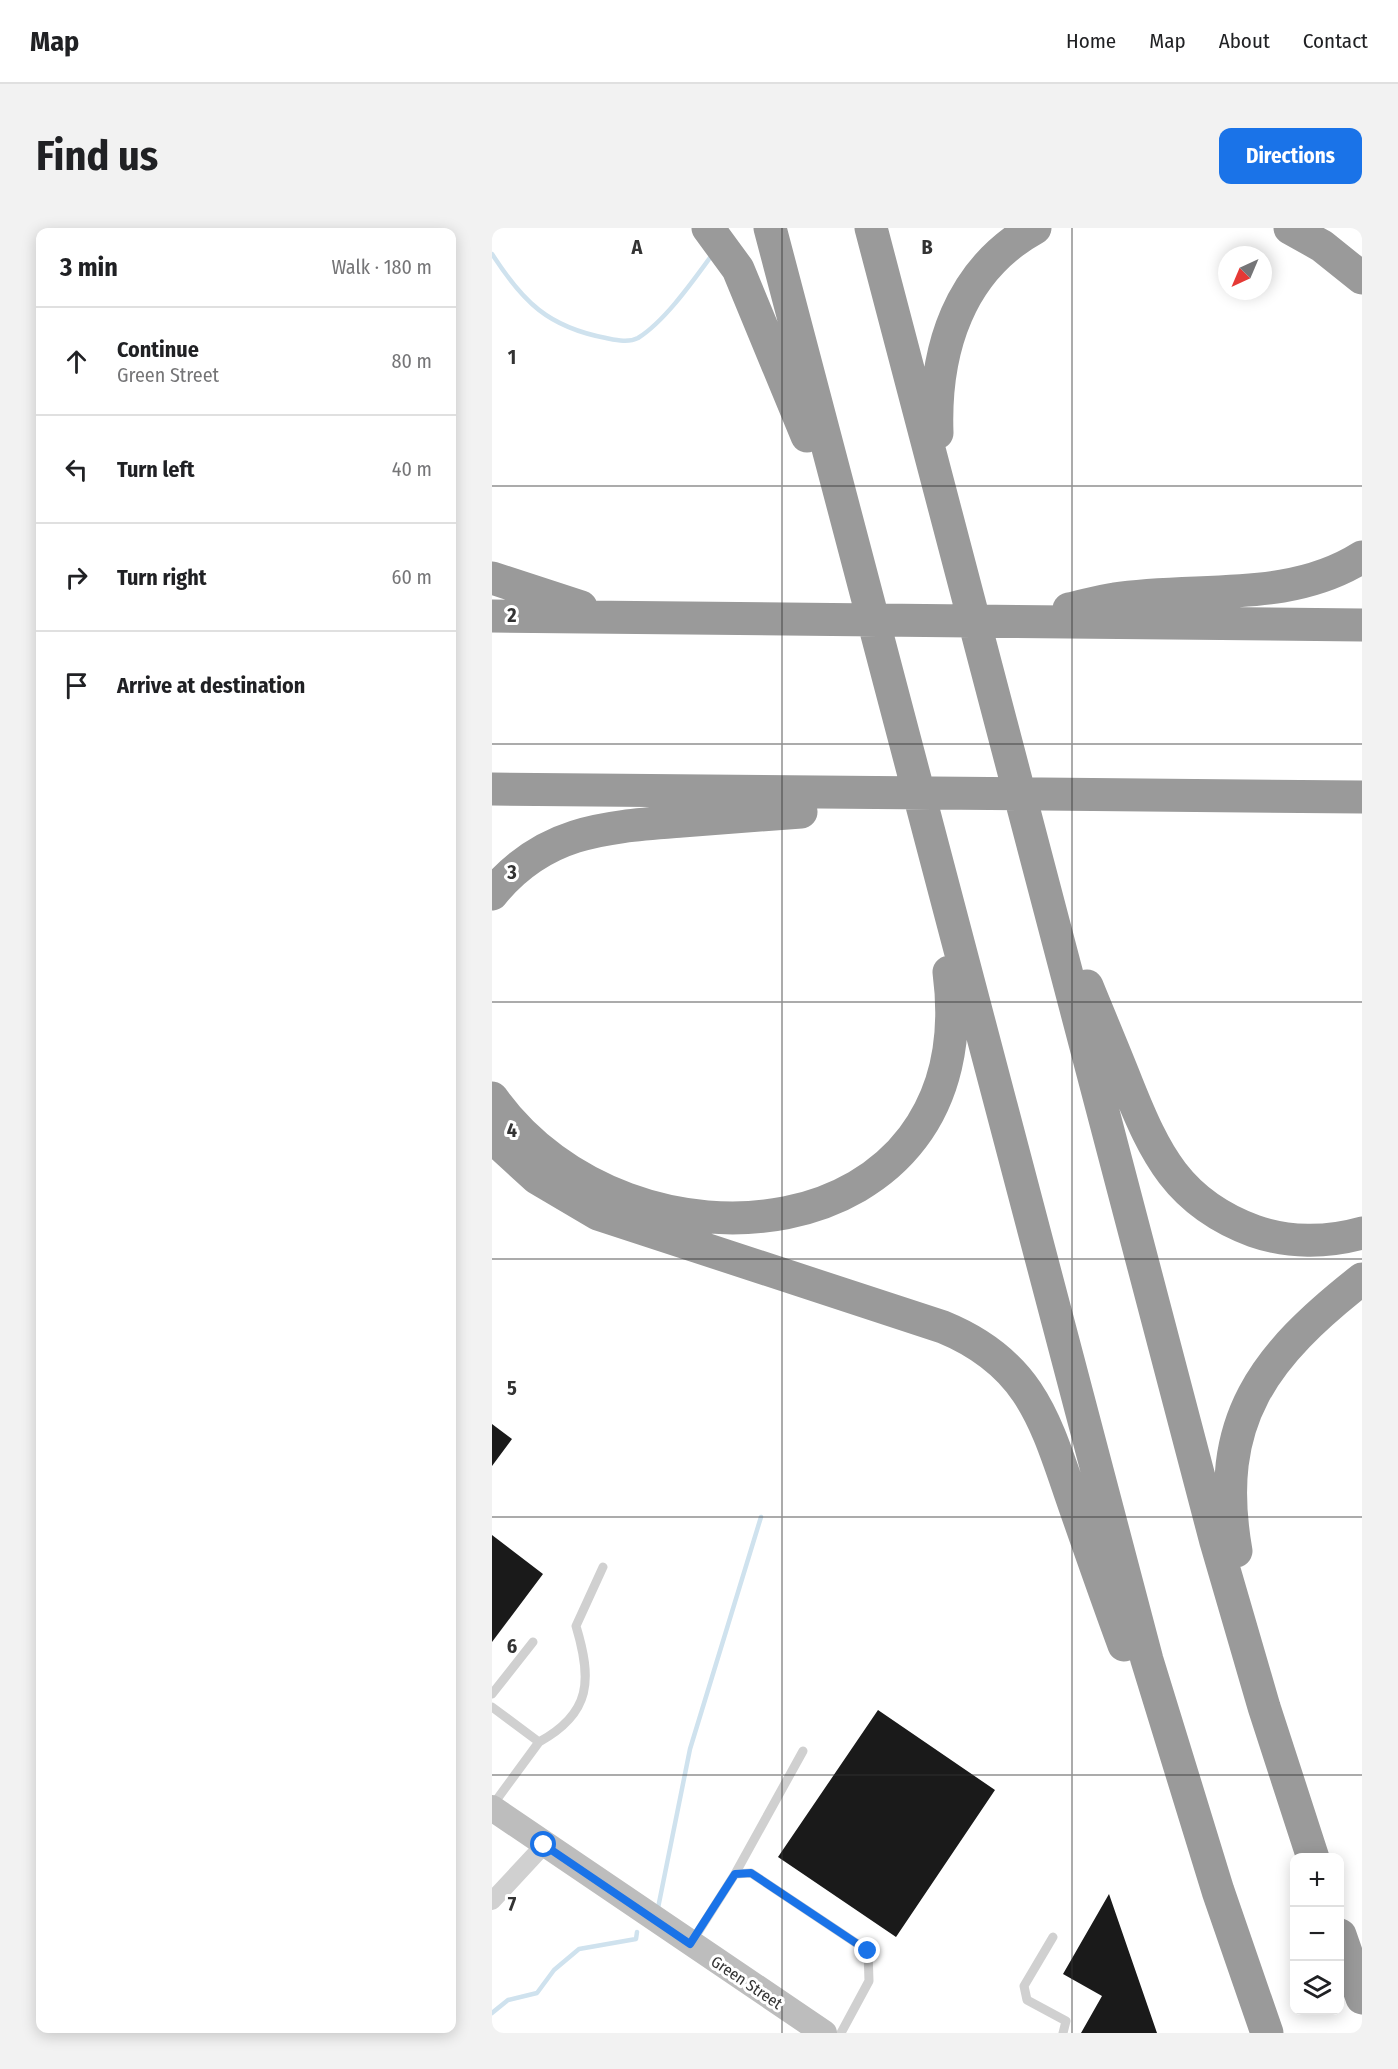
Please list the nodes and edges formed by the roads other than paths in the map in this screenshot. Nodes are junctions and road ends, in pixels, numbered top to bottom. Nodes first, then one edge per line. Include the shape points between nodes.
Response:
1 (708, 228) edge
2 (770, 228) edge
3 (871, 228) edge
4 (1035, 228) edge
5 (1290, 228) edge
6 (1334, 228) edge
7 (1362, 249) edge
8 (1362, 278) edge
9 (1362, 557) edge
10 (858, 561) junction
11 (959, 562) junction
12 (492, 578) edge
13 (492, 616) edge
14 (614, 617) junction
15 (1011, 622) junction
16 (1362, 625) edge
17 (492, 789) edge
18 (911, 793) junction
19 (1291, 797) junction
20 (1362, 797) edge
21 (1362, 818) edge
22 (934, 854) junction
23 (1035, 855) junction
24 (492, 894) edge
25 (492, 1098) edge
26 (492, 1137) edge
27 (1362, 1233) edge
28 (1362, 1279) edge
29 (603, 1567) dead end
30 (533, 1642) dead end
31 (492, 1694) edge
32 (492, 1707) edge
33 (540, 1742) junction
34 (803, 1751) dead end
35 (1281, 1761) junction
36 (492, 1807) edge
37 (544, 1845) junction
38 (1312, 1853) edge
39 (735, 1874) junction
40 (1218, 1891) junction
41 (492, 1900) edge
42 (1053, 1937) dead end
43 (690, 1944) junction
44 (1344, 1946) edge
45 (1362, 1998) edge
46 (824, 2033) edge
47 (841, 2033) edge
48 (1063, 2033) edge
49 (1267, 2033) edge

1 - 10 highway via 732,258 743,280
2 - 10 highway
3 - 11 highway
4 - 11 highway via 1003,249 976,278 956,313 941,358 937,402 939,453
5 - 8 highway via 1333,254
6 - 7 highway
9 - 15 highway via 1329,575 1286,586 1114,599
10 - 22 highway
11 - 23 highway
12 - 14 highway
13 - 14 highway
14 - 15 highway
15 - 16 highway
17 - 18 highway
18 - 19 highway
18 - 24 highway via 810,811 584,832 532,856
19 - 20 highway
19 - 21 highway
22 - 25 highway via 952,1001 950,1058 935,1102 917,1135 890,1164 861,1184 818,1203 763,1215 711,1218 662,1210 609,1193 561,1166 520,1132
22 - 40 highway via 1148,1660
23 - 27 highway via 1146,1132 1174,1177 1217,1214 1268,1235 1317,1240
23 - 35 highway via 1216,1542
26 - 40 highway via 537,1178 598,1214 943,1327 975,1342 1008,1368 1031,1396 1047,1428 1137,1682
28 - 35 highway via 1311,1320 1277,1356 1250,1402 1234,1455 1230,1496 1234,1536
29 - 33 lane via 576,1626 585,1654 587,1680 581,1702 560,1731
30 - 31 lane
32 - 33 lane
33 - 36 lane
34 - 39 lane
35 - 38 highway
36 - 37 main road, Green Street
37 - 41 street
37 - 43 main road, Green Street
39 - 43 lane
39 - 47 lane via 751,1873 868,1951 869,1981
40 - 49 highway
42 - 48 lane via 1024,1986 1027,2000 1066,2021
43 - 46 main road, Green Street
44 - 45 highway

